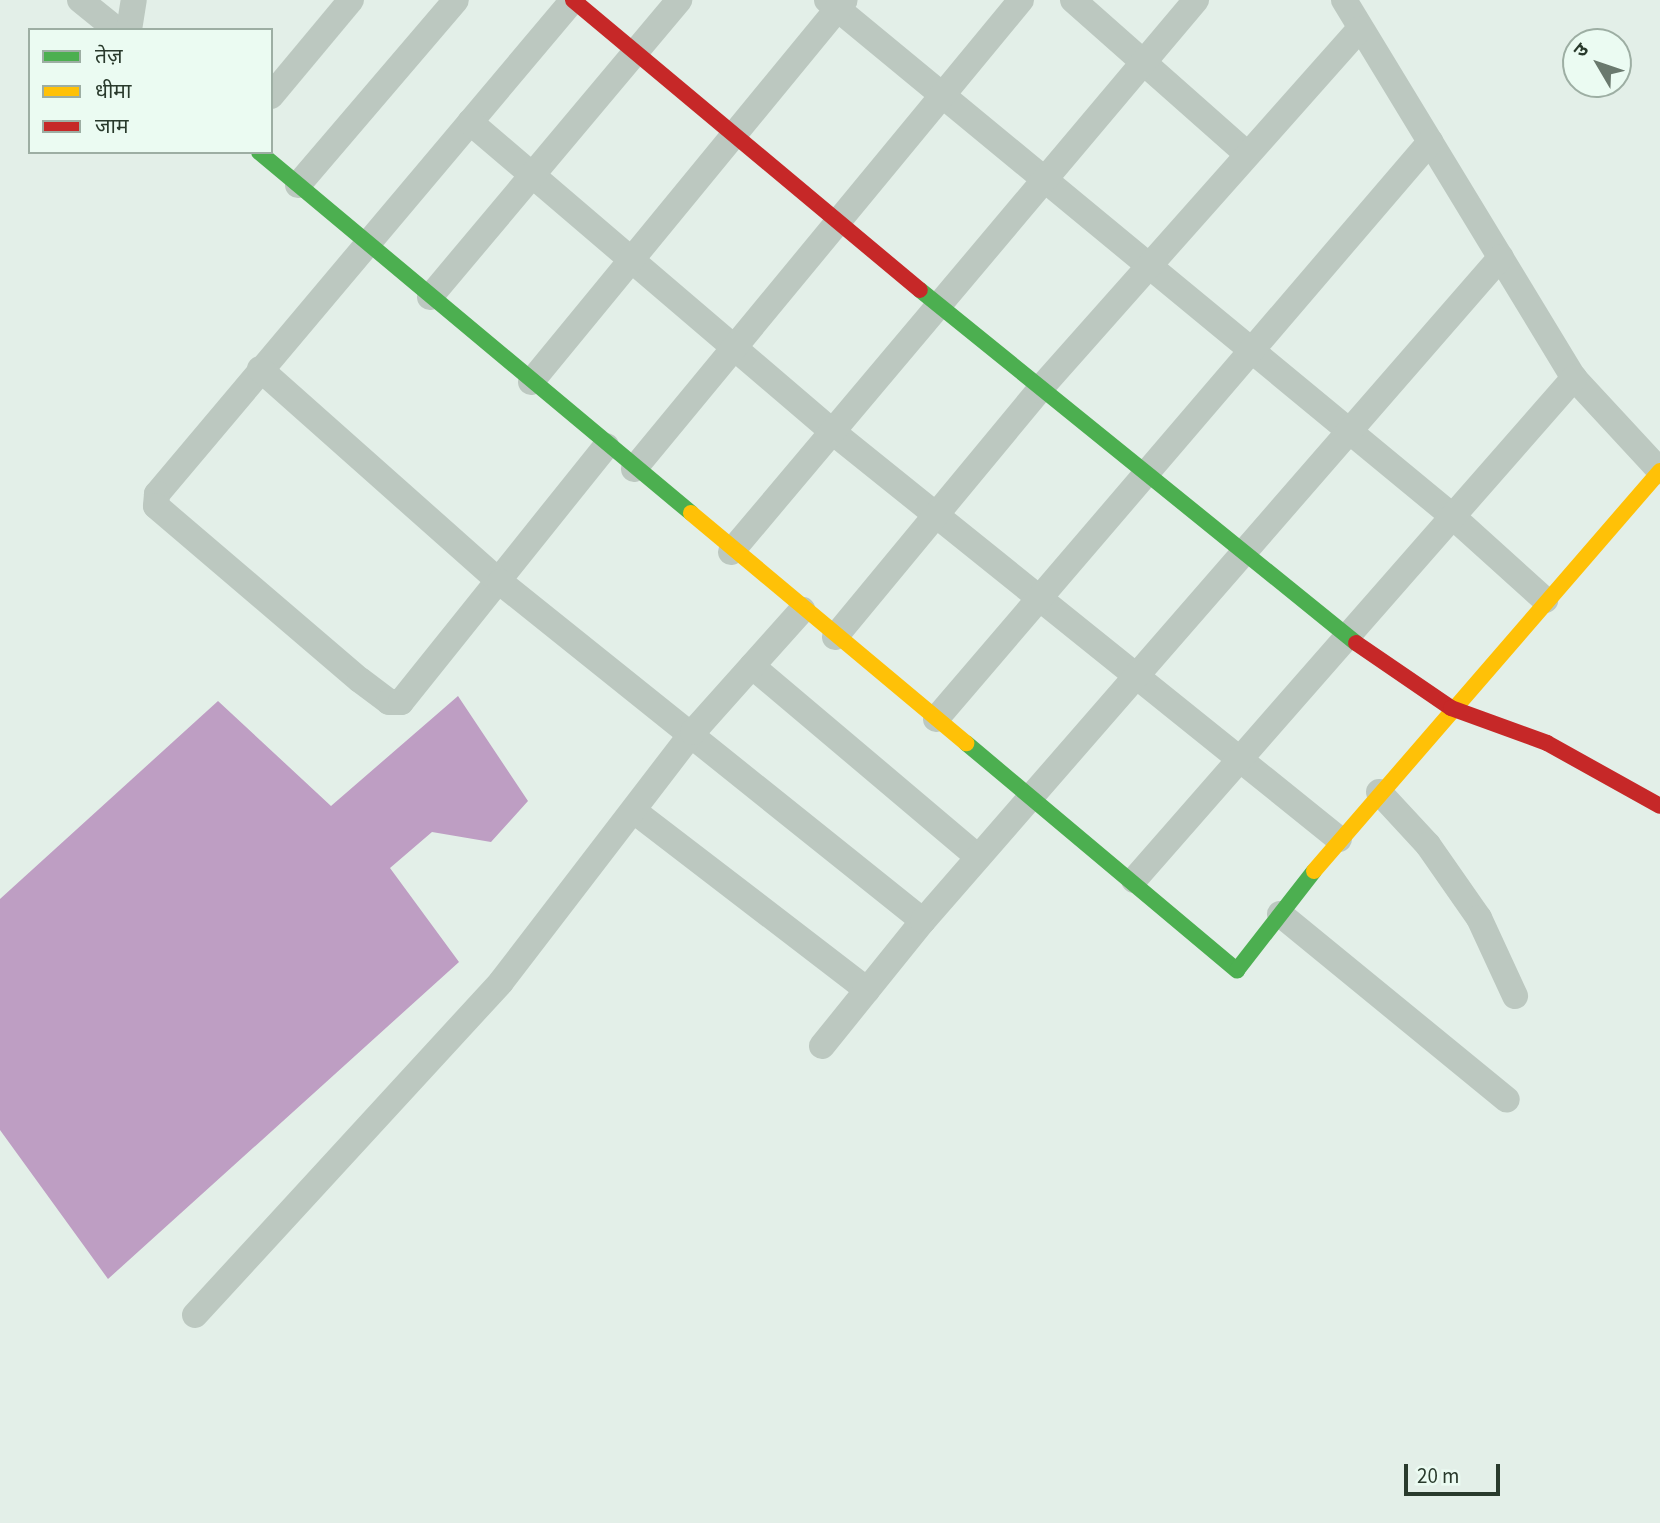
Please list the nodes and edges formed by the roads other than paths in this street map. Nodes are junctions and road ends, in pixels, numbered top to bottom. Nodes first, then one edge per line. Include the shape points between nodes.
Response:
1 (80, 0) edge
2 (134, 0) edge
3 (351, 0) edge
4 (456, 0) edge
5 (573, 0) edge
6 (679, 0) edge
7 (1021, 0) edge
8 (1073, 0) edge
9 (1196, 0) edge
10 (1344, 0) edge
11 (836, 3) edge
12 (115, 28) edge
13 (129, 28) edge
14 (1359, 29) junction
15 (635, 53) junction
16 (1143, 64) junction
17 (273, 94) edge
18 (941, 97) junction
19 (470, 122) junction
20 (736, 135) junction
21 (1430, 142) junction
22 (261, 154) edge
23 (1247, 154) junction
24 (533, 175) junction
25 (1041, 180) junction
26 (298, 185) junction
27 (840, 221) junction
28 (368, 244) junction
29 (1501, 257) junction
30 (632, 261) junction
31 (1149, 267) junction
32 (430, 297) junction
33 (942, 303) junction
34 (736, 347) junction
35 (1248, 347) junction
36 (260, 369) junction
37 (1574, 379) junction
38 (531, 382) junction
39 (1039, 390) junction
40 (1345, 430) junction
41 (834, 433) junction
42 (606, 446) junction
43 (634, 469) junction
44 (1660, 471) edge
45 (1143, 472) junction
46 (937, 512) junction
47 (1451, 515) junction
48 (732, 552) junction
49 (1242, 554) junction
50 (500, 582) junction
51 (1038, 594) junction
52 (1545, 600) junction
53 (802, 610) junction
54 (1347, 636) junction
55 (835, 637) junction
56 (752, 666) junction
57 (1138, 676) junction
58 (1451, 708) junction
59 (936, 719) junction
60 (693, 732) junction
61 (1240, 758) junction
62 (1379, 792) junction
63 (1033, 797) junction
64 (1660, 806) edge
65 (634, 811) junction
66 (1339, 839) junction
67 (978, 857) junction
68 (1134, 880) junction
69 (1280, 914) junction
70 (923, 921) junction
71 (867, 990) junction
72 (1515, 996) dead end
73 (822, 1046) dead end
74 (1507, 1100) dead end
75 (195, 1315) dead end

1 - 12 street
2 - 13 street
3 - 17 street
4 - 26 street
5 - 15 street
5 - 19 street
6 - 15 street
7 - 18 street
8 - 16 street
9 - 16 street
10 - 14 street
11 - 18 street
11 - 20 street
14 - 21 street
14 - 23 street
15 - 20 street
15 - 24 street
16 - 23 street
16 - 25 street
18 - 25 street
18 - 27 street
19 - 24 street
19 - 28 street
20 - 27 street
20 - 30 street
21 - 29 street
21 - 35 street
22 - 26 street
23 - 31 street
24 - 30 street
24 - 32 street
25 - 31 street
25 - 33 street
26 - 28 street
27 - 33 street
27 - 34 street
28 - 32 street
28 - 36 street
29 - 37 street
29 - 40 street
30 - 34 street
30 - 38 street
31 - 35 street
31 - 39 street
32 - 38 street
33 - 39 street
33 - 41 street
34 - 41 street
34 - 43 street
35 - 40 street
35 - 45 street
36 - 50 street
36 - 50 street via 157,494 162,513 389,702 409,696
37 - 44 street
37 - 47 street
38 - 42 street
39 - 45 street
39 - 46 street
40 - 47 street
40 - 49 street
41 - 46 street
41 - 48 street
42 - 43 street
42 - 50 street
43 - 48 street
44 - 52 street
45 - 49 street
45 - 51 street
46 - 51 street
46 - 55 street
47 - 52 street
47 - 54 street
48 - 53 street
49 - 54 street
49 - 57 street
50 - 60 street
51 - 57 street
51 - 59 street
52 - 58 street
53 - 55 street
53 - 56 street
54 - 58 street
54 - 61 street
55 - 59 street
56 - 60 street
56 - 67 street
57 - 61 street
57 - 63 street
58 - 62 street
58 - 64 street via 1547,743
59 - 63 street
60 - 65 street
60 - 70 street
61 - 66 street
61 - 68 street
62 - 66 street
62 - 72 street via 1428,845 1479,918
63 - 67 street
63 - 68 street
65 - 71 street
65 - 75 street via 501,982
66 - 69 street
67 - 70 street
68 - 69 street via 1237,970
69 - 74 street
70 - 71 street
71 - 73 street

